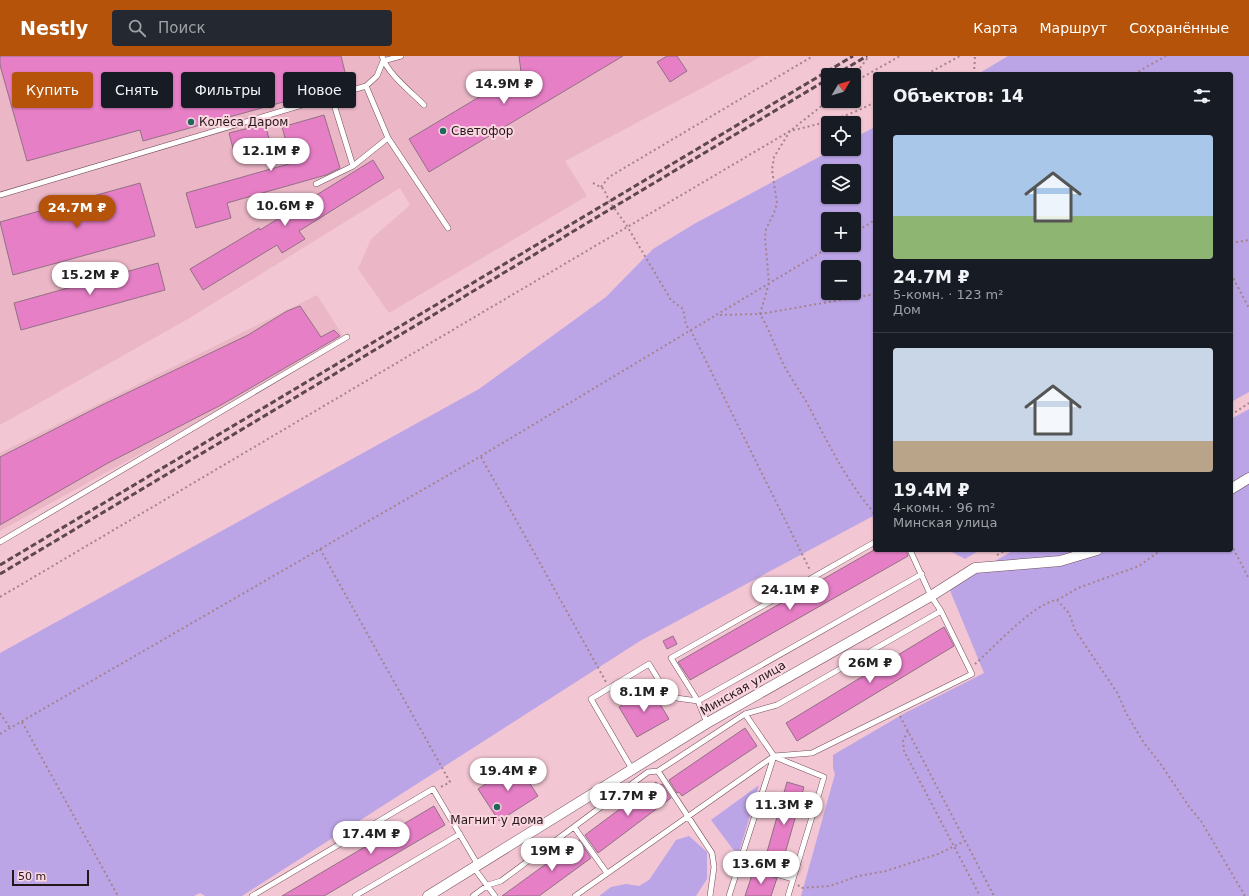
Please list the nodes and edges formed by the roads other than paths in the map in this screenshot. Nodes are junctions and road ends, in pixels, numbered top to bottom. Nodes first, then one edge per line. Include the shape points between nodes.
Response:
1 (402, 56) edge
2 (382, 59) edge
3 (366, 86) junction
4 (356, 90) edge
5 (424, 104) dead end
6 (298, 108) edge
7 (335, 108) edge
8 (388, 138) junction
9 (353, 166) junction
10 (316, 184) dead end
11 (0, 195) edge
12 (448, 228) dead end
13 (347, 337) dead end
14 (1249, 478) edge
15 (1233, 488) edge
16 (0, 542) edge
17 (873, 543) edge
18 (911, 552) edge
19 (1090, 552) edge
20 (922, 574) junction
21 (931, 596) junction
22 (941, 611) junction
23 (698, 701) junction
24 (745, 714) junction
25 (707, 723) junction
26 (774, 756) junction
27 (632, 769) junction
28 (658, 771) junction
29 (688, 817) junction
30 (574, 827) junction
31 (460, 834) junction
32 (739, 862) junction
33 (476, 866) junction
34 (607, 873) junction
35 (793, 880) junction
36 (488, 885) junction
37 (252, 896) edge
38 (355, 896) edge
39 (428, 896) edge
40 (473, 896) edge
41 (496, 896) edge
42 (575, 896) edge
43 (710, 896) edge
44 (729, 896) edge
45 (788, 896) edge

1 - 2 lane
2 - 3 lane via 377,76
2 - 5 lane
3 - 4 lane
3 - 8 lane
6 - 11 lane
7 - 9 lane
8 - 9 lane
8 - 12 lane
9 - 10 lane
13 - 16 lane
14 - 15 street
17 - 23 lane via 671,658
18 - 20 lane
19 - 21 street, Минская улица via 1060,561 975,568
20 - 21 lane
20 - 23 lane
21 - 22 lane
21 - 25 street, Минская улица
22 - 24 lane via 777,705
22 - 26 lane via 972,674 812,753
23 - 25 lane
23 - 27 lane via 669,697 649,664 591,698
24 - 26 lane
24 - 28 lane
25 - 27 street, Минская улица
26 - 29 lane
26 - 32 lane
26 - 35 lane via 824,776
27 - 33 street, Минская улица
28 - 29 lane
28 - 30 lane via 648,772
29 - 34 lane
29 - 43 lane via 712,853 714,867
30 - 34 lane
30 - 36 lane via 501,881
31 - 33 lane
31 - 37 lane via 433,789
31 - 38 lane
32 - 35 lane
32 - 44 lane
33 - 36 lane
33 - 39 street, Минская улица
34 - 42 lane
35 - 45 lane
36 - 40 lane
36 - 41 lane

